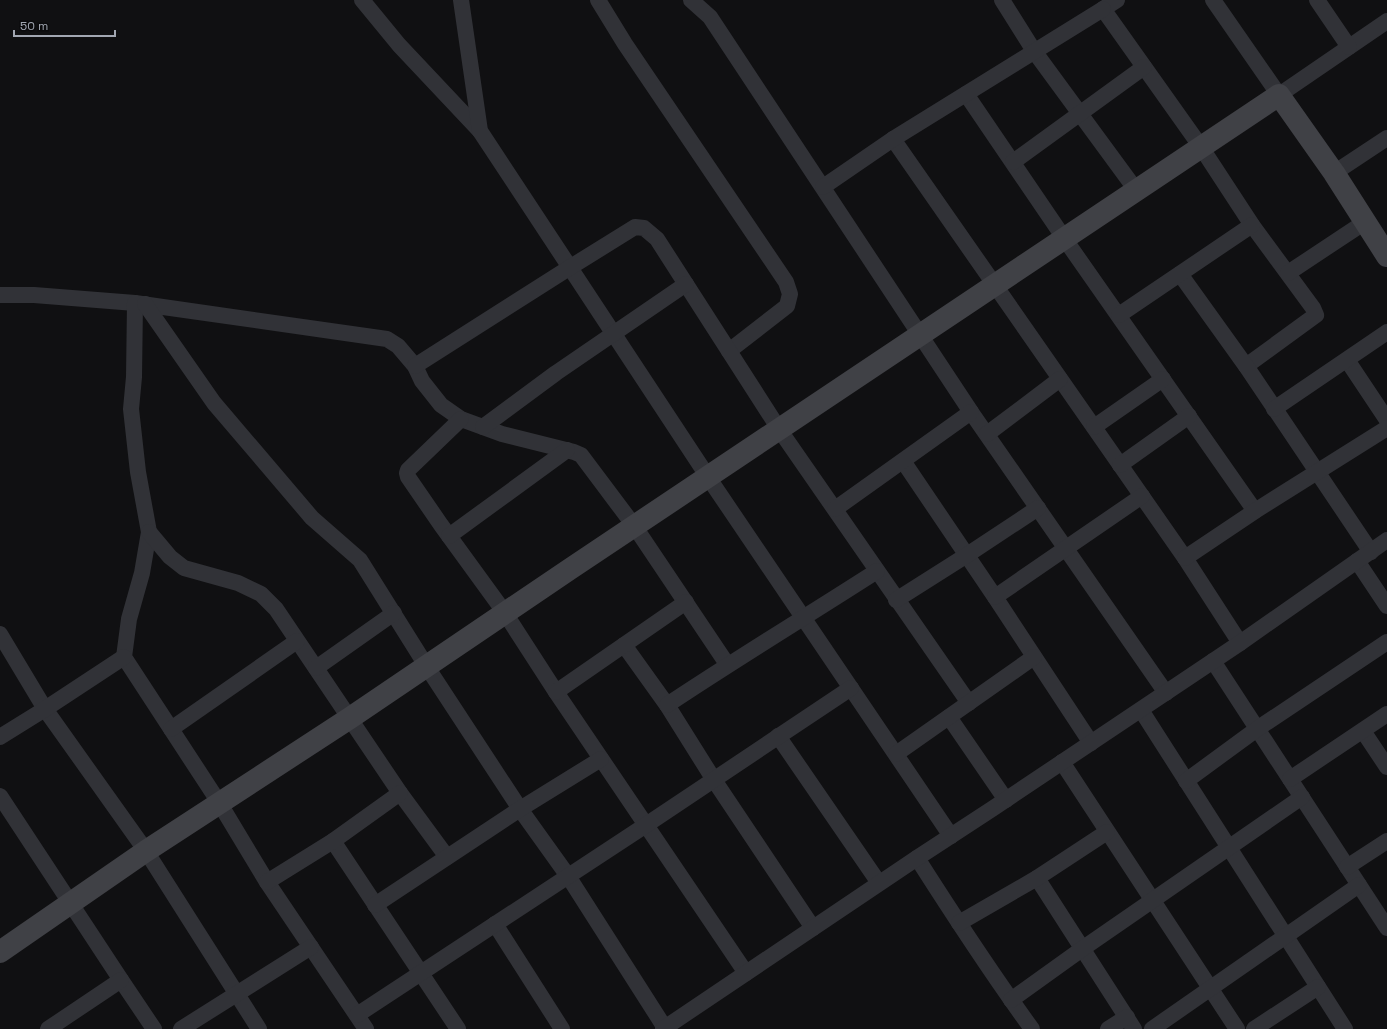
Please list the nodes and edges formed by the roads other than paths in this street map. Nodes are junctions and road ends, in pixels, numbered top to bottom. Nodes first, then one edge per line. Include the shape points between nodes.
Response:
1 (362, 0) edge
2 (461, 0) edge
3 (598, 0) edge
4 (691, 0) edge
5 (1002, 0) edge
6 (1117, 0) edge
7 (1213, 0) edge
8 (1317, 0) edge
9 (1103, 9) junction
10 (1387, 21) edge
11 (1349, 47) junction
12 (1034, 50) junction
13 (1144, 68) junction
14 (966, 94) junction
15 (1279, 95) junction
16 (1080, 114) junction
17 (480, 131) junction
18 (1387, 138) edge
19 (893, 139) junction
20 (1201, 147) junction
21 (1013, 162) junction
22 (1334, 173) junction
23 (823, 187) junction
24 (1136, 190) junction
25 (1365, 222) junction
26 (1252, 225) junction
27 (1064, 238) junction
28 (1387, 256) edge
29 (569, 268) junction
30 (1180, 274) junction
31 (1288, 274) junction
32 (686, 284) junction
33 (994, 285) junction
34 (0, 295) edge
35 (140, 303) junction
36 (1119, 315) junction
37 (1387, 332) edge
38 (613, 334) junction
39 (920, 336) junction
40 (729, 351) junction
41 (1347, 360) junction
42 (415, 366) junction
43 (1246, 366) junction
44 (1060, 379) junction
45 (1163, 380) junction
46 (1274, 409) junction
47 (971, 412) junction
48 (1189, 416) junction
49 (461, 419) junction
50 (1387, 420) edge
51 (483, 427) junction
52 (1094, 427) junction
53 (1387, 428) edge
54 (779, 429) junction
55 (987, 434) junction
56 (567, 450) junction
57 (903, 461) junction
58 (1120, 465) junction
59 (1316, 472) junction
60 (708, 477) junction
61 (1142, 496) junction
62 (1038, 508) junction
63 (834, 509) junction
64 (1255, 510) junction
65 (635, 526) junction
66 (149, 532) junction
67 (449, 536) junction
68 (1387, 540) edge
69 (1066, 548) junction
70 (1371, 552) junction
71 (966, 555) junction
72 (1185, 558) junction
73 (1357, 561) junction
74 (877, 571) junction
75 (995, 597) junction
76 (896, 600) junction
77 (686, 602) junction
78 (1387, 606) edge
79 (394, 613) junction
80 (505, 613) junction
81 (804, 618) junction
82 (0, 634) edge
83 (297, 641) junction
84 (1387, 642) edge
85 (1240, 643) junction
86 (624, 645) junction
87 (124, 657) junction
88 (1034, 657) junction
89 (1213, 661) junction
90 (728, 664) junction
91 (427, 667) junction
92 (316, 668) junction
93 (851, 688) junction
94 (556, 692) junction
95 (1166, 693) junction
96 (969, 703) junction
97 (667, 705) junction
98 (45, 709) junction
99 (1140, 710) junction
100 (1387, 714) edge
101 (949, 717) junction
102 (350, 718) junction
103 (171, 729) junction
104 (1257, 729) junction
105 (1363, 730) junction
106 (778, 736) junction
107 (0, 737) edge
108 (1091, 743) junction
109 (896, 754) junction
110 (601, 759) junction
111 (1062, 762) junction
112 (1387, 767) edge
113 (1290, 779) junction
114 (714, 780) junction
115 (1186, 781) junction
116 (400, 793) junction
117 (0, 796) edge
118 (1302, 797) junction
119 (1006, 800) junction
120 (220, 804) junction
121 (520, 810) junction
122 (646, 825) junction
123 (1107, 832) junction
124 (951, 836) junction
125 (334, 841) junction
126 (1387, 841) edge
127 (1229, 848) junction
128 (146, 851) junction
129 (447, 857) junction
130 (917, 858) junction
131 (1347, 867) junction
132 (568, 876) junction
133 (1037, 878) junction
134 (267, 882) junction
135 (879, 883) junction
136 (1359, 885) junction
137 (1152, 901) junction
138 (71, 903) junction
139 (375, 905) junction
140 (495, 924) junction
141 (959, 924) junction
142 (813, 928) junction
143 (1387, 928) edge
144 (1286, 937) junction
145 (2, 947) edge
146 (311, 947) junction
147 (1082, 949) junction
148 (746, 972) junction
149 (420, 973) junction
150 (121, 980) junction
151 (1318, 987) junction
152 (1210, 989) junction
153 (236, 993) junction
154 (1011, 1000) junction
155 (358, 1015) junction
156 (1130, 1023) edge
157 (52, 1028) edge
158 (664, 1028) edge
159 (154, 1029) edge
160 (181, 1029) edge
161 (259, 1029) edge
162 (366, 1029) edge
163 (458, 1029) edge
164 (562, 1029) edge
165 (1032, 1029) edge
166 (1108, 1029) edge
167 (1152, 1029) edge
168 (1237, 1029) edge
169 (1254, 1029) edge
170 (1345, 1029) edge

1 - 17 street
2 - 17 street
3 - 40 street via 786,282 790,294 787,306
4 - 23 street via 710,17
5 - 12 street
6 - 9 street
7 - 15 street
8 - 11 street
9 - 12 street
9 - 13 street
10 - 11 street
11 - 15 street
12 - 14 street
12 - 16 street
13 - 16 street
13 - 20 street
14 - 19 street
14 - 21 street
15 - 20 street
15 - 22 street
16 - 21 street
16 - 24 street
17 - 29 street
18 - 22 street
19 - 23 street
19 - 33 street
20 - 24 street
20 - 26 street
21 - 27 street
22 - 25 street
23 - 39 street
24 - 27 street
25 - 28 street
25 - 31 street
26 - 30 street
26 - 31 street
27 - 33 street
27 - 36 street
29 - 32 street via 635,227 644,228 657,240
29 - 38 street
29 - 42 street
30 - 36 street
30 - 43 street
31 - 43 street via 1316,315
32 - 38 street
32 - 40 street
33 - 39 street
33 - 44 street
34 - 35 street
35 - 42 street via 387,338 398,346
35 - 66 street via 131,409 138,472
35 - 79 street via 214,403 312,518 360,560
36 - 45 street
37 - 41 street
38 - 51 street
38 - 60 street
39 - 47 street
39 - 54 street
40 - 54 street
41 - 46 street
41 - 50 street
42 - 49 street via 422,381 441,405
43 - 46 street
44 - 52 street
44 - 55 street
45 - 48 street
45 - 52 street
46 - 59 street
47 - 55 street
47 - 57 street
48 - 58 street
48 - 64 street
49 - 51 street
49 - 67 street via 407,473
51 - 56 street
52 - 58 street
53 - 59 street
54 - 60 street
54 - 63 street
55 - 62 street
56 - 65 street via 581,455
56 - 67 street
57 - 63 street
57 - 71 street
58 - 61 street
59 - 64 street
59 - 70 street
60 - 65 street
60 - 81 street
61 - 69 street
61 - 72 street
62 - 69 street
62 - 71 street
63 - 74 street
64 - 72 street
65 - 77 street
65 - 80 street
66 - 83 street via 170,557 184,568 238,583 260,594 276,609
66 - 87 street via 142,573 129,619
67 - 80 street
68 - 70 street
69 - 75 street
69 - 95 street
70 - 73 street
71 - 75 street
71 - 76 street
72 - 85 street
73 - 78 street
73 - 85 street
74 - 76 street
74 - 81 street
75 - 88 street
76 - 96 street
77 - 86 street
77 - 90 street
79 - 91 street
79 - 92 street
80 - 91 street
80 - 94 street
81 - 90 street
81 - 93 street
82 - 98 street
83 - 92 street
83 - 103 street
84 - 104 street
85 - 89 street
86 - 94 street
86 - 97 street
87 - 98 street
87 - 103 street
88 - 96 street
88 - 108 street
89 - 95 street
89 - 104 street
90 - 97 street
91 - 102 street
91 - 121 street
92 - 102 street
93 - 106 street
93 - 109 street
94 - 110 street
95 - 99 street
96 - 101 street
97 - 114 street
98 - 107 street
98 - 128 street
99 - 108 street
99 - 115 street
100 - 105 street
101 - 109 street
101 - 119 street
102 - 116 street
102 - 120 street
103 - 120 street
104 - 113 street
104 - 115 street
105 - 112 street
105 - 113 street
106 - 114 street
106 - 135 street
108 - 111 street
109 - 124 street
110 - 121 street
110 - 122 street
111 - 119 street
111 - 123 street
113 - 118 street
114 - 122 street
114 - 142 street
115 - 127 street
116 - 125 street
116 - 129 street
117 - 138 street
118 - 127 street
118 - 131 street
119 - 124 street
120 - 128 street
120 - 134 street
121 - 129 street
121 - 132 street
122 - 132 street
122 - 148 street
123 - 133 street
123 - 137 street
124 - 130 street
125 - 134 street
125 - 139 street
126 - 131 street
127 - 137 street
127 - 144 street
128 - 138 street
128 - 153 street
129 - 139 street
130 - 135 street
130 - 141 street
131 - 136 street
132 - 140 street
132 - 158 street
133 - 141 street
133 - 147 street
134 - 146 street
135 - 142 street
136 - 143 street
136 - 144 street
137 - 147 street
137 - 152 street
138 - 145 street
138 - 150 street
139 - 149 street
140 - 149 street
140 - 164 street
141 - 154 street
142 - 148 street
144 - 151 street
144 - 152 street
146 - 153 street
146 - 155 street
147 - 154 street
147 - 156 street
148 - 158 street
149 - 155 street
149 - 163 street
150 - 157 street
150 - 159 street
151 - 169 street
151 - 170 street
152 - 167 street
152 - 168 street
153 - 160 street
153 - 161 street
154 - 165 street
155 - 162 street
156 - 166 street

